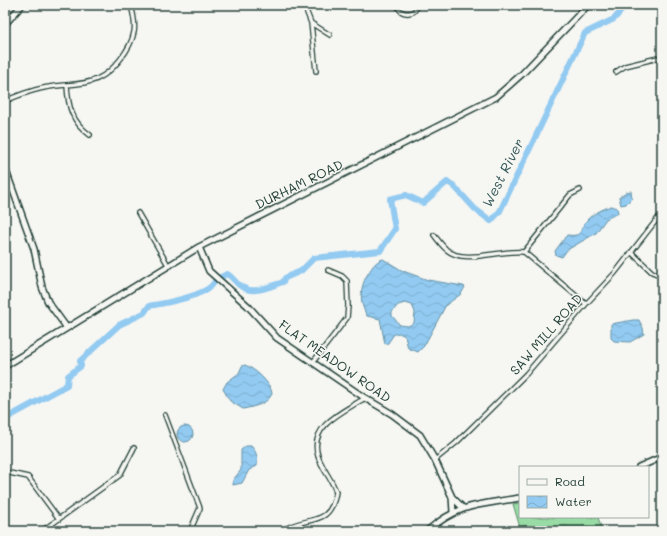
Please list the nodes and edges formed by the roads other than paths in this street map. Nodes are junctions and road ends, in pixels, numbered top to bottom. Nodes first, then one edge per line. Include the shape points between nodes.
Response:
1 (22, 5) edge
2 (131, 5) edge
3 (304, 5) edge
4 (397, 5) edge
5 (418, 5) edge
6 (588, 5) edge
7 (311, 23) junction
8 (5, 24) edge
9 (330, 35) dead end
10 (662, 57) edge
11 (316, 71) dead end
12 (616, 72) dead end
13 (67, 85) junction
14 (5, 101) edge
15 (90, 135) dead end
16 (5, 168) edge
17 (580, 190) dead end
18 (138, 213) dead end
19 (662, 213) edge
20 (434, 235) dead end
21 (199, 247) junction
22 (524, 252) junction
23 (632, 252) junction
24 (168, 265) junction
25 (328, 270) dead end
26 (662, 276) edge
27 (586, 304) junction
28 (67, 328) junction
29 (313, 362) junction
30 (5, 366) edge
31 (365, 398) junction
32 (165, 415) dead end
33 (134, 448) dead end
34 (662, 457) edge
35 (436, 460) junction
36 (642, 466) edge
37 (5, 472) edge
38 (452, 497) junction
39 (519, 498) edge
40 (463, 508) junction
41 (453, 512) junction
42 (58, 519) junction
43 (42, 531) edge
44 (190, 531) edge
45 (282, 531) edge
46 (427, 531) edge

1 - 8 street
2 - 13 street via 135,31 121,57 108,72 97,79
3 - 7 street
4 - 5 street via 401,12 408,14 414,12
6 - 21 street, DURHAM ROAD via 522,74 496,97
7 - 9 street
7 - 11 street
10 - 12 street via 626,66
13 - 14 street via 48,87
13 - 15 street via 70,110 78,126
16 - 28 street via 29,232 42,287 48,302
17 - 22 street via 570,195
18 - 24 street
19 - 23 street, SAW MILL ROAD
20 - 22 street via 448,251 462,257
21 - 24 street, DURHAM ROAD
21 - 29 street, FLAT MEADOW ROAD via 209,271 248,306 277,338
22 - 27 street
23 - 26 street via 652,272
23 - 27 street, SAW MILL ROAD
24 - 28 street, DURHAM ROAD
25 - 29 street via 347,281 348,313
27 - 35 street, SAW MILL ROAD via 526,374
28 - 30 street, DURHAM ROAD
29 - 31 street, FLAT MEADOW ROAD
31 - 35 street, FLAT MEADOW ROAD via 420,435
31 - 45 street via 328,421 320,430 318,455 336,492 332,508 323,517 288,526
32 - 44 street via 200,508
33 - 42 street via 120,475
34 - 36 street
35 - 38 street, FLAT MEADOW ROAD
37 - 42 street via 28,477
38 - 40 street, FLAT MEADOW ROAD
38 - 41 street, FLAT MEADOW ROAD
39 - 40 street
40 - 41 street
41 - 46 street
42 - 43 street

